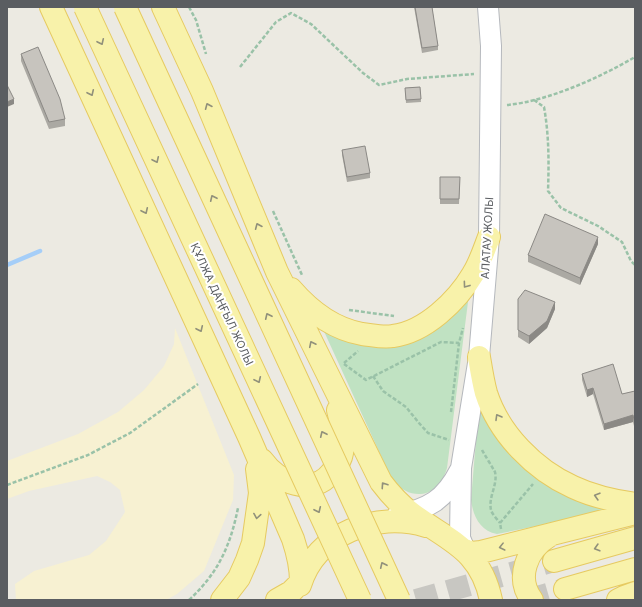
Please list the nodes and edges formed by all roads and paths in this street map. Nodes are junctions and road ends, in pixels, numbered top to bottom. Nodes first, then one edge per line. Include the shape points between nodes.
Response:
1 (51, 7) edge
2 (85, 7) edge
3 (125, 7) edge
4 (163, 7) edge
5 (488, 7) edge
6 (635, 57) edge
7 (240, 67) dead end
8 (491, 73) junction
9 (534, 100) junction
10 (490, 107) junction
11 (489, 237) junction
12 (635, 265) edge
13 (276, 272) junction
14 (479, 357) junction
15 (334, 364) junction
16 (373, 376) junction
17 (198, 384) dead end
18 (450, 418) dead end
19 (449, 433) dead end
20 (252, 444) junction
21 (479, 448) dead end
22 (461, 468) junction
23 (544, 470) junction
24 (7, 485) edge
25 (239, 503) dead end
26 (635, 504) edge
27 (410, 513) junction
28 (635, 513) edge
29 (379, 521) junction
30 (500, 523) junction
31 (440, 532) junction
32 (503, 535) dead end
33 (550, 535) junction
34 (635, 538) edge
35 (465, 550) junction
36 (554, 561) tunnel mouth
37 (635, 569) edge
38 (565, 589) tunnel mouth
39 (298, 591) edge
40 (189, 600) edge
41 (222, 600) edge
42 (277, 600) edge
43 (360, 600) edge
44 (399, 600) edge
45 (491, 600) edge
46 (532, 600) edge

1 -> 20 main road
2 -> 43 main road, ҚҰЛЖА ДАҢҒЫЛ ЖОЛЫ, bridge
44 -> 3 main road, bridge
13 -> 4 main road via 202,91
5 - 8 main road, АЛАТАУ ЖОЛЫ
6 - 9 path via 582,84
7 - 8 path via 276,22 291,13 311,24 363,73 379,84 407,79
8 - 10 main road, АЛАТАУ ЖОЛЫ
9 - 10 path
9 - 12 path via 544,107 547,124 548,191 561,208 598,226 622,242
10 - 11 main road, АЛАТАУ ЖОЛЫ
11 -> 13 main road via 473,274 439,314 423,326 393,336 358,333 330,323 296,294
11 - 14 main road, АЛАТАУ ЖОЛЫ
15 -> 13 main road
14 - 22 main road, АЛАТАУ ЖОЛЫ
23 -> 14 main road via 513,441 495,413 486,393
15 - 16 path via 344,363 366,380
15 - 20 main road via 335,396 343,444 338,465 323,482 305,486 277,475 265,464
27 -> 15 main road via 381,482
16 - 18 path via 441,342 459,343
16 - 19 path via 383,391 406,407 428,433 449,440
17 - 24 path via 123,436 88,455
20 - 39 main road via 298,553 301,570
20 -> 41 main road via 260,493 258,518 248,560
21 - 30 path via 495,471 491,511
22 - 27 main road via 445,494
22 - 35 main road via 460,538
26 -> 23 main road via 573,488
23 - 30 path
25 - 40 path via 224,555 215,571
27 - 29 main road
27 - 31 main road
28 - 33 main road
29 - 31 main road via 400,520 428,526
29 - 39 main road via 350,530 325,547 315,558
30 - 32 path
31 - 35 main road
33 -> 35 main road via 473,553
33 - 46 main road via 531,551 525,566 525,582
34 -> 36 main road
35 - 45 main road via 478,567 490,591
37 - 38 main road
39 - 42 main road

